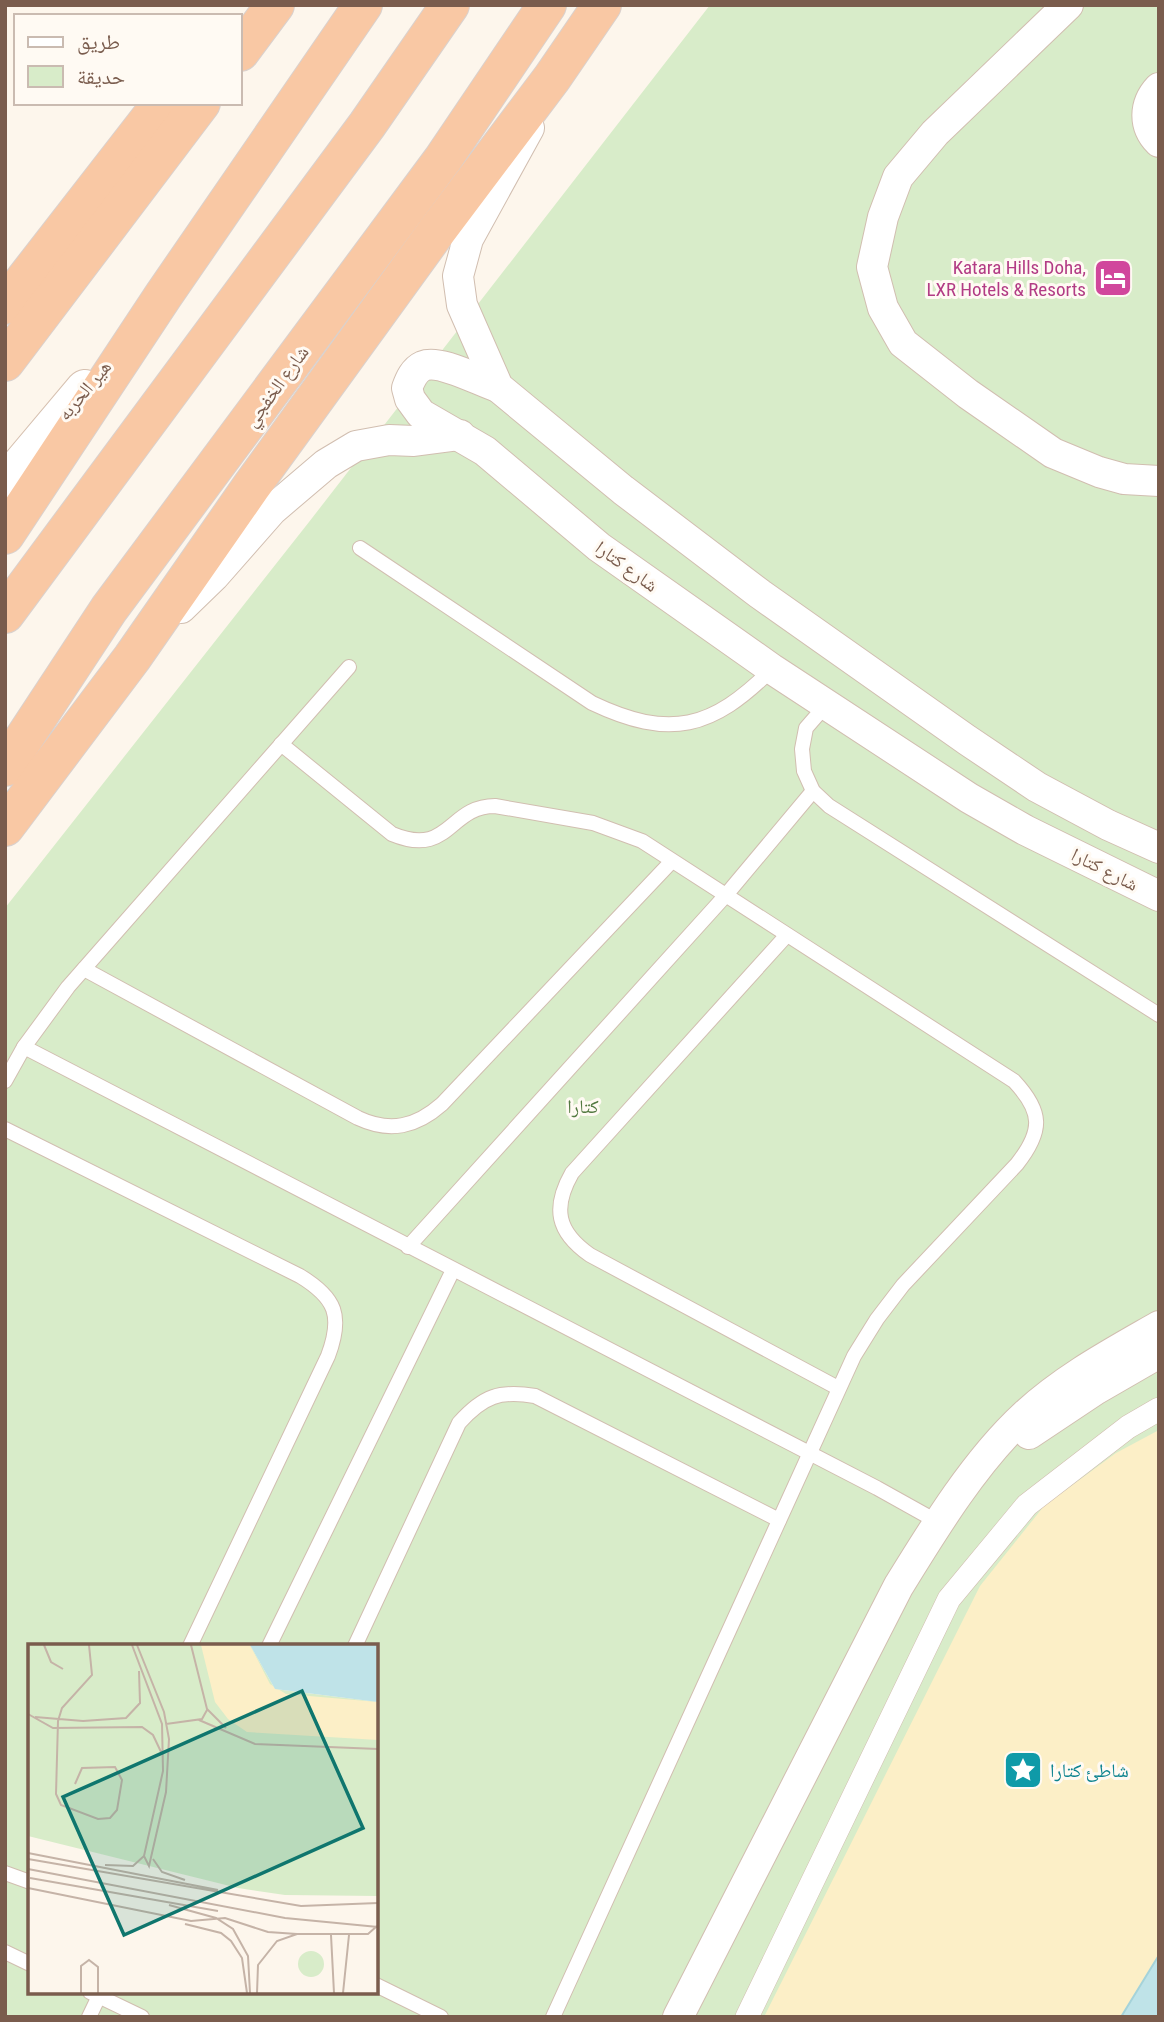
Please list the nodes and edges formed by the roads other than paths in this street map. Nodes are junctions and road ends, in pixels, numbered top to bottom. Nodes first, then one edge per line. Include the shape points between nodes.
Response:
1 (275, 5) edge
2 (363, 5) edge
3 (450, 5) edge
4 (547, 5) edge
5 (602, 5) edge
6 (1068, 5) edge
7 (242, 49) edge
8 (552, 78) junction
9 (1159, 88) edge
10 (160, 105) edge
11 (199, 105) edge
12 (1159, 142) edge
13 (163, 296) junction
14 (5, 305) edge
15 (5, 362) edge
16 (498, 387) junction
17 (460, 435) junction
18 (1159, 481) edge
19 (5, 484) edge
20 (5, 535) edge
21 (360, 548) dead end
22 (5, 614) edge
23 (132, 658) junction
24 (349, 667) dead end
25 (772, 669) junction
26 (826, 705) junction
27 (281, 744) junction
28 (5, 766) edge
29 (813, 791) junction
30 (5, 827) edge
31 (1150, 840) edge
32 (672, 861) junction
33 (726, 895) junction
34 (1159, 896) edge
35 (786, 935) junction
36 (84, 969) junction
37 (1159, 1015) edge
38 (24, 1047) junction
39 (5, 1082) edge
40 (5, 1129) edge
41 (408, 1247) junction
42 (453, 1270) junction
43 (1159, 1326) edge
44 (1159, 1353) edge
45 (838, 1388) junction
46 (1159, 1409) edge
47 (809, 1453) junction
48 (979, 1468) junction
49 (779, 1520) junction
50 (938, 1522) junction
51 (191, 1644) edge
52 (270, 1644) edge
53 (356, 1644) edge
54 (5, 1873) edge
55 (28, 1881) edge
56 (5, 1952) edge
57 (28, 1963) edge
58 (378, 1986) edge
59 (97, 1994) edge
60 (89, 2017) edge
61 (142, 2017) edge
62 (441, 2017) edge
63 (554, 2017) edge
64 (678, 2017) edge
65 (747, 2017) edge

1 - 7 highway
2 - 13 highway
3 - 22 highway via 367,125
4 - 28 highway, شارع الخفجي via 443,159 109,609
5 - 8 highway
6 - 18 street via 935,133 898,177 872,267 883,308 903,343 968,394 1053,453 1124,479
8 - 16 street via 522,145 468,239 458,276 462,305
8 - 23 highway via 251,486
9 - 12 street via 1146,115
10 - 14 highway
11 - 15 highway
13 - 19 main road, هير الحربه
13 - 20 highway
16 - 17 street, شارع كتارا via 438,364 422,366 412,375 407,388 421,414
16 - 31 street via 623,490 791,616 1037,787
17 - 23 street via 356,446 326,464 272,510
17 - 25 street, شارع كتارا via 599,547
21 - 25 lane via 592,703 634,720 677,724 699,720 732,705
23 - 30 highway
24 - 27 lane
25 - 26 street, شارع كتارا
26 - 29 lane via 806,728 802,749 804,771
26 - 34 street, شارع كتارا via 969,798
27 - 32 lane via 392,834 409,841 427,841 443,834 468,812 495,806 593,823 642,841
27 - 36 lane
29 - 33 lane
29 - 37 lane via 829,806
32 - 33 lane
32 - 36 lane via 442,1104 401,1127 365,1121
33 - 35 lane
33 - 41 lane
35 - 45 lane via 1014,1081 1030,1098 1037,1122 1032,1145 1017,1164 890,1302
35 - 45 lane via 572,1173 562,1190 559,1209 574,1244 590,1255
36 - 38 lane
38 - 39 lane
38 - 41 lane
40 - 51 lane via 300,1276 321,1289 334,1309 337,1333 328,1356
41 - 42 lane
42 - 47 lane
42 - 52 lane
43 - 48 street via 1051,1393 998,1441
44 - 48 street
45 - 47 lane
46 - 65 street via 1027,1504 949,1598
47 - 49 lane
47 - 50 lane
48 - 50 street
49 - 53 lane via 535,1396 514,1392 493,1396 459,1423
49 - 63 lane
50 - 64 street via 898,1587
54 - 55 lane
56 - 57 lane
58 - 62 lane
59 - 60 lane
59 - 61 lane

